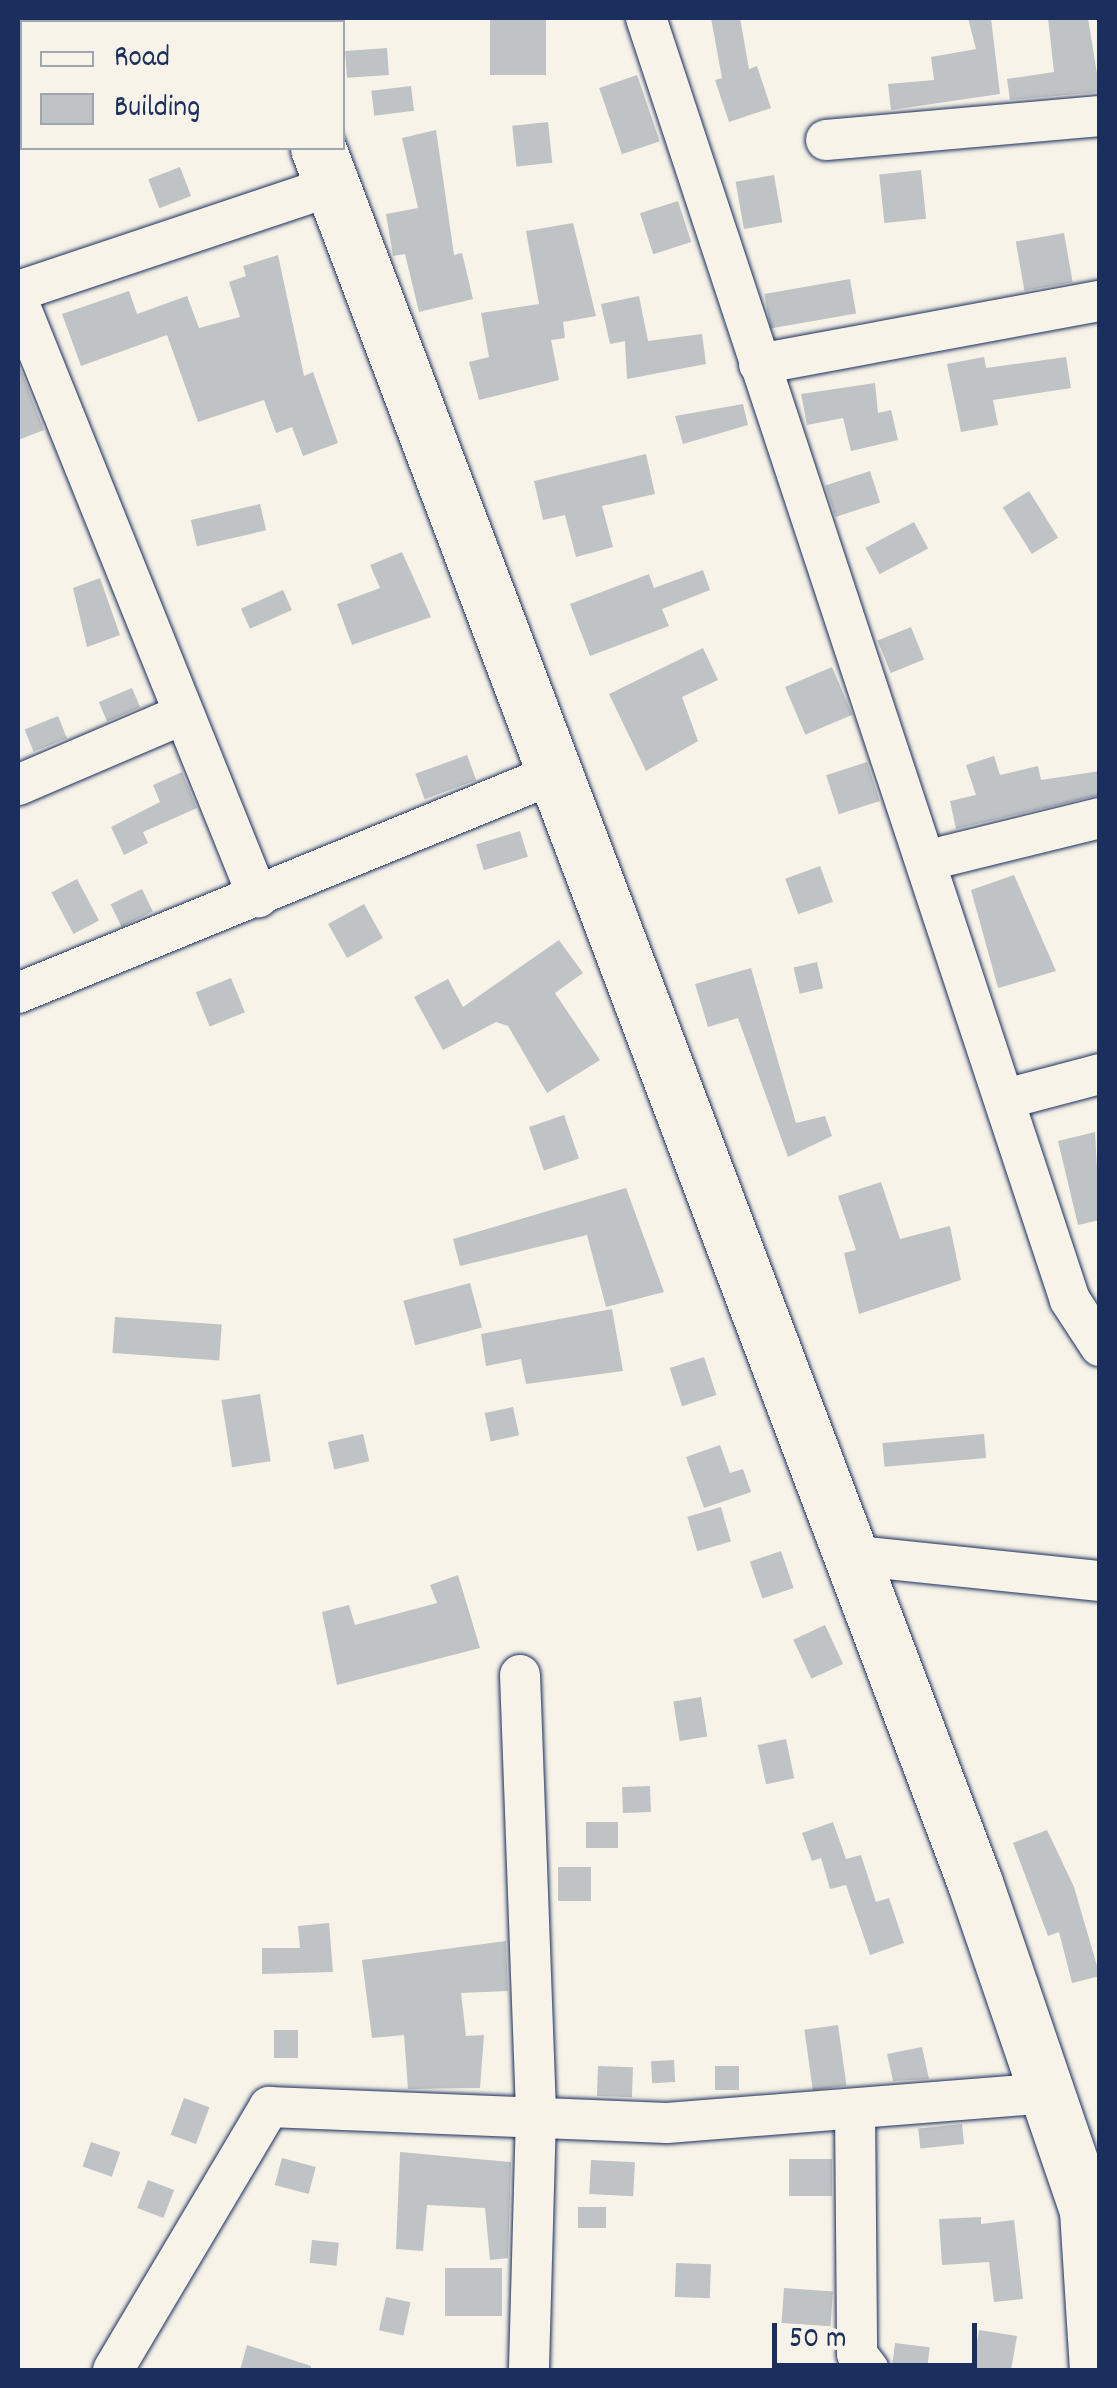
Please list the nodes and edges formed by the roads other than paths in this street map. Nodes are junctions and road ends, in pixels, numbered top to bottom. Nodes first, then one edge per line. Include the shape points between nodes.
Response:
1 (646, 18) edge
2 (1100, 116) edge
3 (826, 140) dead end
4 (325, 167) edge
5 (18, 290) edge
6 (18, 301) edge
7 (1100, 301) edge
8 (759, 364) junction
9 (179, 716) junction
10 (551, 775) junction
11 (18, 785) edge
12 (1100, 818) edge
13 (928, 860) junction
14 (258, 897) junction
15 (18, 993) edge
16 (1100, 1074) edge
17 (1009, 1098) junction
18 (1100, 1346) edge
19 (857, 1556) junction
20 (1100, 1582) edge
21 (520, 1675) dead end
22 (1049, 2093) junction
23 (855, 2108) junction
24 (536, 2116) junction
25 (1094, 2210) edge
26 (113, 2370) edge
27 (529, 2370) edge
28 (869, 2370) edge
29 (1097, 2370) edge

1 - 8 street
2 - 3 street
4 - 5 street
4 - 10 highway
6 - 9 street
7 - 8 street
8 - 13 street
9 - 11 street
9 - 14 street
10 - 14 street
10 - 19 highway
12 - 13 street
13 - 17 street
14 - 15 street
16 - 17 street
17 - 18 street via 1070,1300
19 - 20 street
19 - 22 highway
21 - 24 street
22 - 23 street
22 - 25 highway
23 - 24 street via 666,2123
23 - 28 street via 857,2354
24 - 26 street via 269,2107
24 - 27 street
25 - 29 highway

